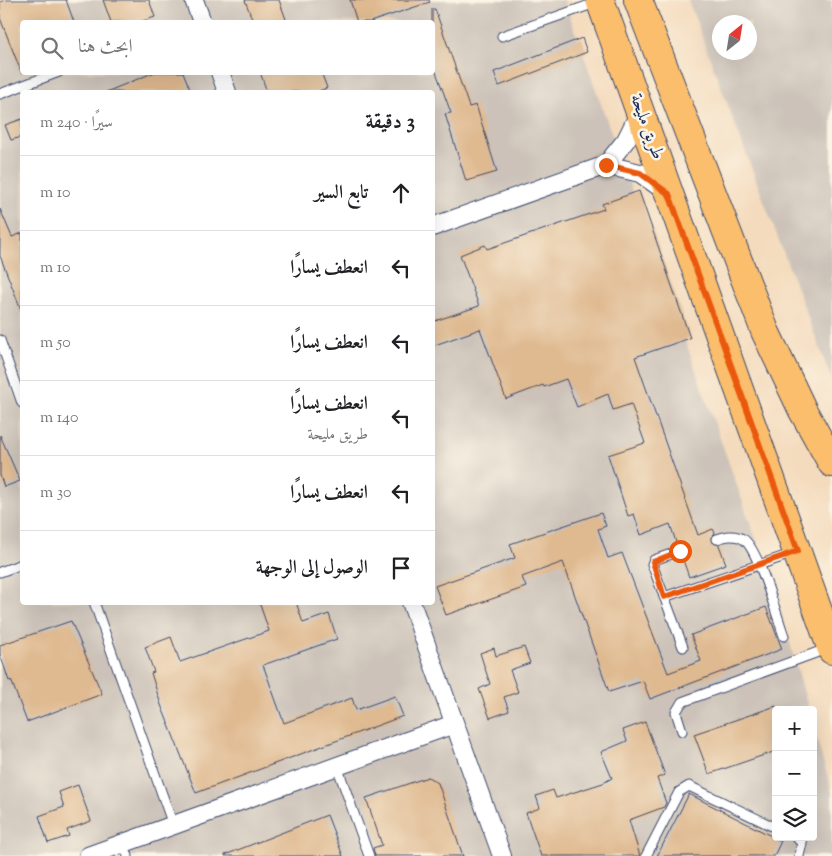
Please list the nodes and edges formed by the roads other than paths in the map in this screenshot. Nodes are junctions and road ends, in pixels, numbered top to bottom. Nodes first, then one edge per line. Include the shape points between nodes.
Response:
1 (194, 0) edge
2 (600, 0) edge
3 (638, 0) edge
4 (200, 20) edge
5 (502, 36) dead end
6 (51, 75) edge
7 (221, 75) edge
8 (226, 90) edge
9 (0, 94) edge
10 (640, 112) junction
11 (606, 165) junction
12 (669, 194) junction
13 (435, 226) edge
14 (0, 340) edge
15 (20, 397) edge
16 (832, 463) edge
17 (717, 539) dead end
18 (680, 551) dead end
19 (798, 551) junction
20 (759, 564) junction
21 (20, 565) edge
22 (0, 572) edge
23 (832, 594) edge
24 (664, 597) junction
25 (95, 605) edge
26 (411, 605) edge
27 (784, 636) dead end
28 (683, 647) dead end
29 (832, 648) edge
30 (454, 724) junction
31 (682, 731) dead end
32 (337, 766) junction
33 (173, 825) junction
34 (772, 826) edge
35 (799, 841) edge
36 (126, 850) edge
37 (88, 856) edge
38 (369, 856) edge
39 (502, 856) edge
40 (646, 856) edge
41 (799, 856) edge

1 - 4 street
2 - 5 lane
2 - 10 main road, طريق مليحة
3 - 16 main road, طريق مليحة via 765,331
6 - 9 lane
7 - 8 street
10 - 11 street via 626,140
10 - 12 main road, طريق مليحة
11 - 12 street via 640,173
11 - 13 street
12 - 19 main road, طريق مليحة
14 - 15 lane
17 - 20 lane via 729,535 745,540 751,545
18 - 24 lane via 653,562
19 - 20 lane
19 - 23 main road
19 - 29 main road, طريق مليحة
20 - 24 lane
20 - 27 lane
21 - 22 lane
24 - 28 lane
25 - 33 lane
26 - 30 street
29 - 31 lane via 682,702 676,712
30 - 32 street
30 - 39 street
32 - 33 street
32 - 38 lane
33 - 36 street
34 - 40 lane via 689,786 679,792
35 - 41 lane via 802,844
36 - 37 street

